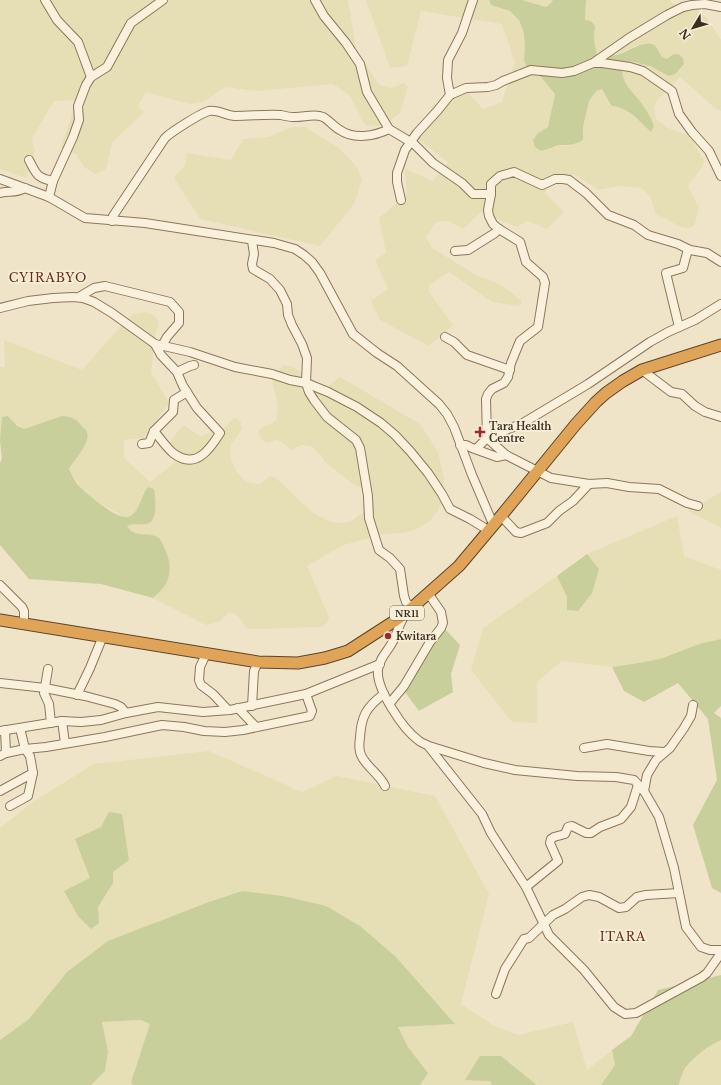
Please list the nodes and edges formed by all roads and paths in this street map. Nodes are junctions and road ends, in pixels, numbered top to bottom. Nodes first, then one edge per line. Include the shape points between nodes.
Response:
1 (45, 0) edge
2 (163, 0) edge
3 (315, 0) edge
4 (473, 0) edge
5 (721, 7) edge
6 (593, 63) junction
7 (91, 77) junction
8 (450, 95) junction
9 (389, 129) junction
10 (411, 142) junction
11 (29, 160) dead end
12 (721, 176) edge
13 (0, 180) edge
14 (53, 181) junction
15 (25, 188) junction
16 (0, 193) edge
17 (491, 194) junction
18 (49, 197) junction
19 (401, 200) dead end
20 (112, 221) junction
21 (499, 229) junction
22 (252, 241) junction
23 (688, 249) junction
24 (455, 251) dead end
25 (721, 262) edge
26 (79, 297) junction
27 (721, 304) edge
28 (0, 308) edge
29 (679, 327) junction
30 (445, 337) dead end
31 (159, 345) junction
32 (721, 345) edge
33 (194, 366) dead end
34 (510, 370) junction
35 (642, 370) junction
36 (177, 372) junction
37 (306, 383) junction
38 (188, 392) junction
39 (721, 417) edge
40 (154, 431) junction
41 (488, 438) junction
42 (142, 444) dead end
43 (460, 445) junction
44 (476, 450) junction
45 (506, 455) junction
46 (538, 471) junction
47 (589, 484) junction
48 (698, 506) dead end
49 (501, 516) junction
50 (491, 527) junction
51 (0, 584) edge
52 (428, 593) junction
53 (409, 610) junction
54 (0, 620) edge
55 (24, 624) junction
56 (102, 636) junction
57 (206, 654) junction
58 (258, 662) junction
59 (380, 664) junction
60 (48, 669) dead end
61 (0, 683) edge
62 (45, 688) junction
63 (306, 694) junction
64 (384, 694) junction
65 (77, 695) junction
66 (390, 704) junction
67 (693, 705) dead end
68 (252, 706) junction
69 (238, 708) junction
70 (228, 710) junction
71 (126, 713) junction
72 (62, 721) junction
73 (51, 723) junction
74 (256, 727) junction
75 (20, 728) junction
76 (2, 731) edge
77 (65, 743) junction
78 (429, 746) junction
79 (584, 748) dead end
80 (25, 749) junction
81 (664, 752) junction
82 (3, 755) edge
83 (33, 773) junction
84 (385, 786) dead end
85 (641, 788) junction
86 (0, 791) edge
87 (10, 806) dead end
88 (526, 887) junction
89 (679, 893) junction
90 (543, 924) junction
91 (721, 951) edge
92 (496, 994) dead end

1 - 7 street via 57,20 78,42
2 - 7 street via 131,23 107,67
3 - 9 street via 360,64 367,92
4 - 8 street via 462,32 448,60
5 - 6 street via 705,4 683,7 629,38
6 - 8 street via 567,74 531,70 496,85 466,88
6 - 12 street via 643,71 672,90 678,114 709,151
7 - 14 street via 78,106 79,120 73,137
8 - 10 street
9 - 10 street
9 - 20 street via 371,136 354,136 344,134 323,117 234,116 208,111 170,132
10 - 17 street via 473,194
10 - 19 street via 402,157 397,173
11 - 14 street via 39,177
13 - 15 street
14 - 18 street
15 - 16 street via 17,192
15 - 18 street
17 - 21 street via 489,216
17 - 23 street via 491,184 500,176 514,172 542,184 563,178 586,193 608,215 634,225 648,235
18 - 20 street via 85,218
20 - 22 street via 146,223
21 - 24 street via 468,250
21 - 34 street via 520,242 526,262 545,280 538,327 520,341
22 - 37 street via 253,269 270,279 280,290 287,304 292,325 305,350
22 - 43 street via 289,247 312,262 353,334 397,366 439,404 448,414
23 - 25 street via 707,254
23 - 29 street via 683,268 666,273
26 - 28 street via 28,301
26 - 31 street via 94,302
26 - 31 street via 94,288 105,286 170,302 179,312 179,323
27 - 29 street
29 - 41 street via 650,342 543,412
30 - 34 street via 467,355
31 - 36 street via 161,354
31 - 37 street via 235,367
32 - 35 highway, NR11
33 - 36 street
34 - 41 street via 504,383 492,389 486,399
35 - 39 street via 671,392 682,394 705,412
35 - 46 highway, NR11 via 596,402
36 - 38 street
37 - 50 street via 345,401 381,423 400,440 428,473 448,506
37 - 53 street via 314,400 327,417 356,440 360,448 369,518 379,550 400,569
38 - 40 street via 174,400 173,412
38 - 40 street via 197,408 220,432 207,451 192,460 181,457 172,452
40 - 42 street via 149,443
41 - 44 street
41 - 45 street
43 - 44 street
43 - 50 street
44 - 45 street via 497,457
45 - 46 street
46 - 47 street via 551,478
46 - 49 highway, NR11
47 - 48 street via 607,483 659,489
47 - 49 street via 547,523 521,533 516,532
49 - 50 highway, NR11
50 - 52 highway, NR11 via 459,566
51 - 55 street via 22,607
52 - 53 highway, NR11
52 - 66 street via 441,612 443,623
53 - 58 highway, NR11 via 348,650 325,658 298,664
53 - 59 street
54 - 55 highway, NR11
55 - 56 highway, NR11
56 - 57 highway, NR11
56 - 65 street
57 - 58 highway, NR11
57 - 70 street via 198,680
58 - 68 street via 254,671
59 - 63 street
59 - 64 street via 378,676
60 - 62 street
61 - 62 street
62 - 65 street
62 - 73 street
63 - 68 street
63 - 74 street via 312,711 310,716
64 - 66 street
64 - 84 street via 371,705 363,717 359,745 361,755 376,776 383,780
65 - 71 street via 115,704
66 - 78 street via 418,741
67 - 81 street via 691,716 674,743
68 - 69 street
69 - 70 street
69 - 74 street
70 - 71 street via 203,712 158,707
71 - 72 street via 101,720
72 - 73 street
72 - 77 street
73 - 75 street
74 - 77 street via 225,732 162,725
75 - 76 street
75 - 80 street
76 - 82 street
77 - 80 street
78 - 85 street via 515,770 616,777 634,780
78 - 88 street via 482,814 491,833
79 - 81 street via 607,744
80 - 82 street
80 - 83 street via 30,756
81 - 85 street via 658,757
83 - 86 street
83 - 87 street via 28,796
85 - 88 street via 621,819 586,834 572,826 568,827 565,834 551,839 550,843 558,862
85 - 89 street via 661,822
88 - 90 street
89 - 90 street via 646,894 620,908 599,897 588,895
89 - 91 street via 688,931 701,947
90 - 91 street via 549,935 584,970 614,1007 625,1014 636,1013 702,977
90 - 92 street via 529,938 524,939 505,969

